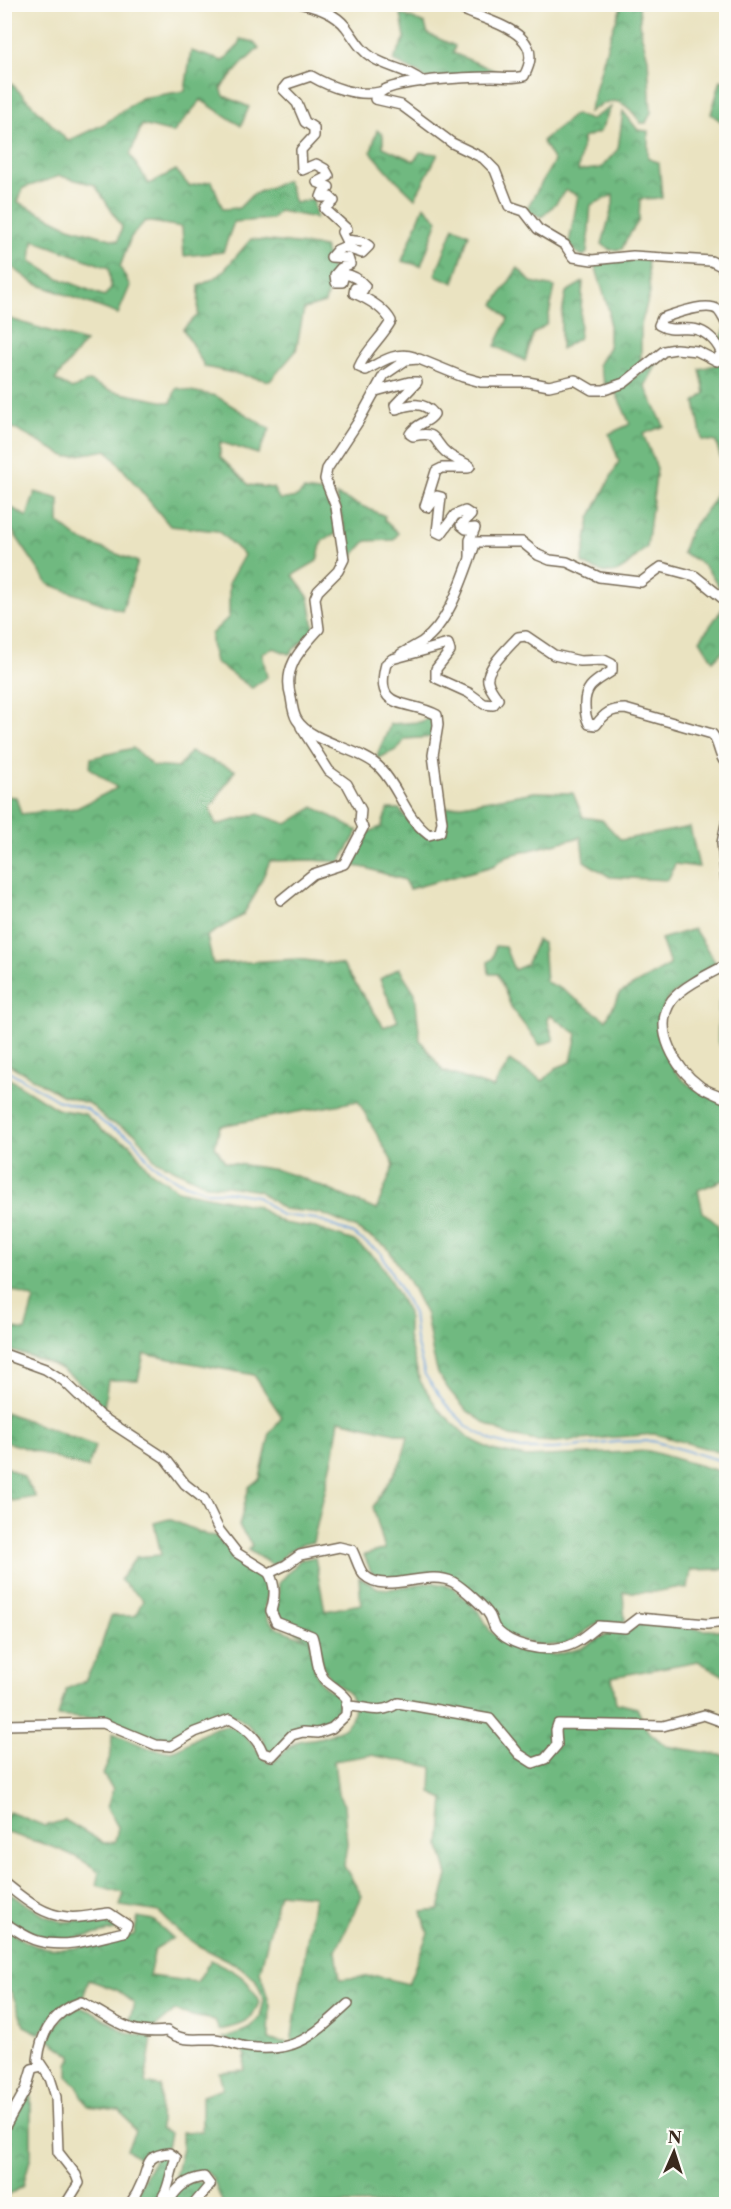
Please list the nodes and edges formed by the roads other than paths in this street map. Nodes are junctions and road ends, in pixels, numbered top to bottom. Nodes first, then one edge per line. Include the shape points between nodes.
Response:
1 (302, 4) edge
2 (452, 4) edge
3 (423, 82) junction
4 (380, 92) junction
5 (726, 274) edge
6 (726, 322) edge
7 (419, 359) junction
8 (376, 391) junction
9 (470, 557) junction
10 (726, 601) edge
11 (392, 659) junction
12 (297, 720) junction
13 (726, 761) edge
14 (726, 824) edge
15 (726, 882) edge
16 (280, 900) dead end
17 (726, 965) edge
18 (726, 1099) edge
19 (4, 1354) edge
20 (269, 1573) junction
21 (726, 1622) edge
22 (346, 1706) junction
23 (726, 1723) edge
24 (4, 1725) edge
25 (4, 1883) edge
26 (4, 1923) edge
27 (348, 2004) dead end
28 (42, 2067) junction
29 (4, 2128) edge
30 (66, 2205) edge
31 (130, 2205) edge
32 (157, 2205) edge
33 (167, 2205) edge
34 (194, 2205) edge

1 - 3 street via 327,11 345,25 362,50 375,60 416,75
2 - 3 street via 517,33 531,56 529,67 524,76 515,78
3 - 4 street
4 - 5 street via 375,99 401,105 452,143 483,158 495,170 509,206 524,212 538,229 566,245 573,257 689,258 711,261
4 - 7 street via 349,91 311,76 282,89 297,103 305,122 314,128 314,136 301,150 302,170 316,164 325,169 329,176 316,182 329,187 321,197 334,201 325,209 347,229 342,232 346,240 369,246 362,253 344,247 337,250 332,257 348,258 350,264 335,275 336,282 342,282 344,274 360,280 365,286 363,290 355,288 354,293 375,305 391,321 363,356 359,368 366,370 392,356
6 - 7 street via 711,307 662,318 659,325 664,328 703,331 718,344 721,352 717,361 697,351 664,351 624,383 604,390 592,390 574,380 549,386 481,382
7 - 8 street via 406,360 384,375
8 - 9 street via 417,382 401,397 396,408 412,403 434,414 410,434 426,433 446,453 470,466 436,471 425,506 441,497 437,532 441,534 454,515 465,511 471,515 461,525 475,528
8 - 12 street via 325,479 336,507 344,559 318,591 315,598 319,629 295,655 288,676
9 - 10 street via 476,542 522,542 538,555 567,562 599,577 641,582 661,567 687,573
9 - 11 street via 461,586 440,621 424,641
11 - 12 street via 383,674 383,688 389,699 437,715 433,756 440,832 429,835 417,826 380,766 325,741
11 - 13 street via 448,644 450,651 436,669 436,678 493,705 498,699 488,683 488,675 518,637 526,636 554,655 612,664 612,671 584,693 589,724 596,725 612,709 626,709 712,734
12 - 16 street via 329,771 346,784 361,810 363,828 344,864 313,874
14 - 15 street via 722,843
17 - 18 street via 672,1000 664,1020 667,1044 679,1066 702,1087
19 - 20 street via 45,1369 64,1381 99,1415 165,1458 184,1484 204,1499 219,1530 237,1553
20 - 21 street via 300,1555 339,1546 352,1550 363,1574 378,1582 436,1577 453,1582 489,1614 494,1627 506,1639 542,1648 565,1647 598,1626 626,1628 638,1618
20 - 22 street via 274,1584 271,1611 276,1622 312,1636 325,1681 339,1689 347,1699
22 - 23 street via 363,1706 374,1712 398,1702 490,1719 519,1754 533,1763 545,1759 557,1745 558,1724 663,1726 704,1715
22 - 24 street via 346,1715 332,1728 292,1735 272,1756 263,1753 243,1726 230,1719 171,1746 156,1745 103,1724
25 - 26 street via 44,1911 67,1917 109,1913 128,1925 124,1932 54,1943 38,1941
27 - 28 street via 303,2042 269,2049 217,2039 177,2039 167,2031 128,2029 81,2002 64,2008 43,2036 38,2060
28 - 29 street via 32,2069 26,2089
28 - 30 street via 56,2097 58,2152 79,2183
31 - 32 street via 144,2179 146,2165 157,2154 169,2152 176,2158 166,2196
33 - 34 street via 178,2187 204,2177 210,2185

